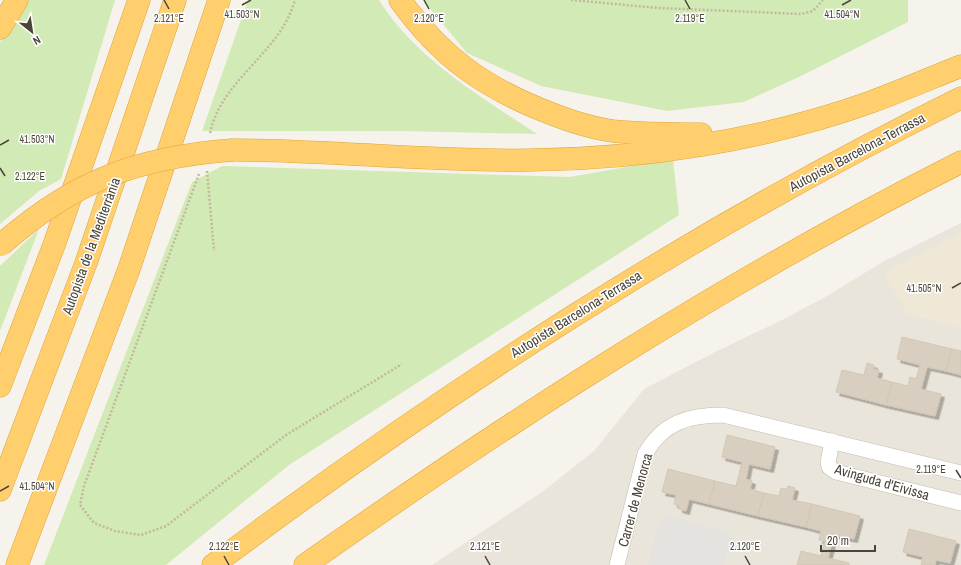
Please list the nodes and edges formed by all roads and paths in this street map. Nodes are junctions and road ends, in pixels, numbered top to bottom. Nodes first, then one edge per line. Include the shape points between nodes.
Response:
1 (6, 0) edge
2 (17, 0) edge
3 (139, 0) edge
4 (175, 0) edge
5 (219, 0) edge
6 (295, 0) edge
7 (400, 0) edge
8 (571, 0) edge
9 (823, 0) edge
10 (0, 9) edge
11 (0, 28) edge
12 (961, 66) edge
13 (961, 98) edge
14 (756, 134) junction
15 (210, 135) dead end
16 (961, 162) edge
17 (206, 164) dead end
18 (200, 171) dead end
19 (1, 246) edge
20 (214, 251) dead end
21 (402, 364) dead end
22 (0, 386) edge
23 (835, 442) junction
24 (961, 474) edge
25 (0, 490) edge
26 (961, 503) edge
27 (16, 565) edge
28 (213, 565) edge
29 (306, 565) edge
30 (617, 565) edge

1 - 10 highway
2 - 11 highway
3 - 22 highway via 54,245
4 - 25 highway, Autopista de la Mediterrània via 86,263
5 - 27 highway via 126,276
6 - 15 path via 287,21 229,93 212,122
7 - 14 highway via 412,17 439,45 475,76 513,99 566,119 612,131 654,134
8 - 9 path via 659,8 801,14 814,11
12 - 14 highway via 870,102
13 - 28 highway, Autopista Barcelona-Terrassa via 800,181 693,242 510,355 290,508
14 - 19 highway, bridge via 627,155 537,160 467,160 270,150 198,152 124,169 96,180 41,213
16 - 29 highway via 823,235 658,331 458,459
17 - 20 path
18 - 21 path via 84,486 80,505 94,523 115,531 141,536 166,526 286,435
23 - 24 street, Avinguda d'Eivissa
23 - 26 street, Avinguda d'Eivissa via 828,463 829,468 836,472
23 - 30 street, Carrer de Menorca via 723,415 685,418 651,442 645,454

